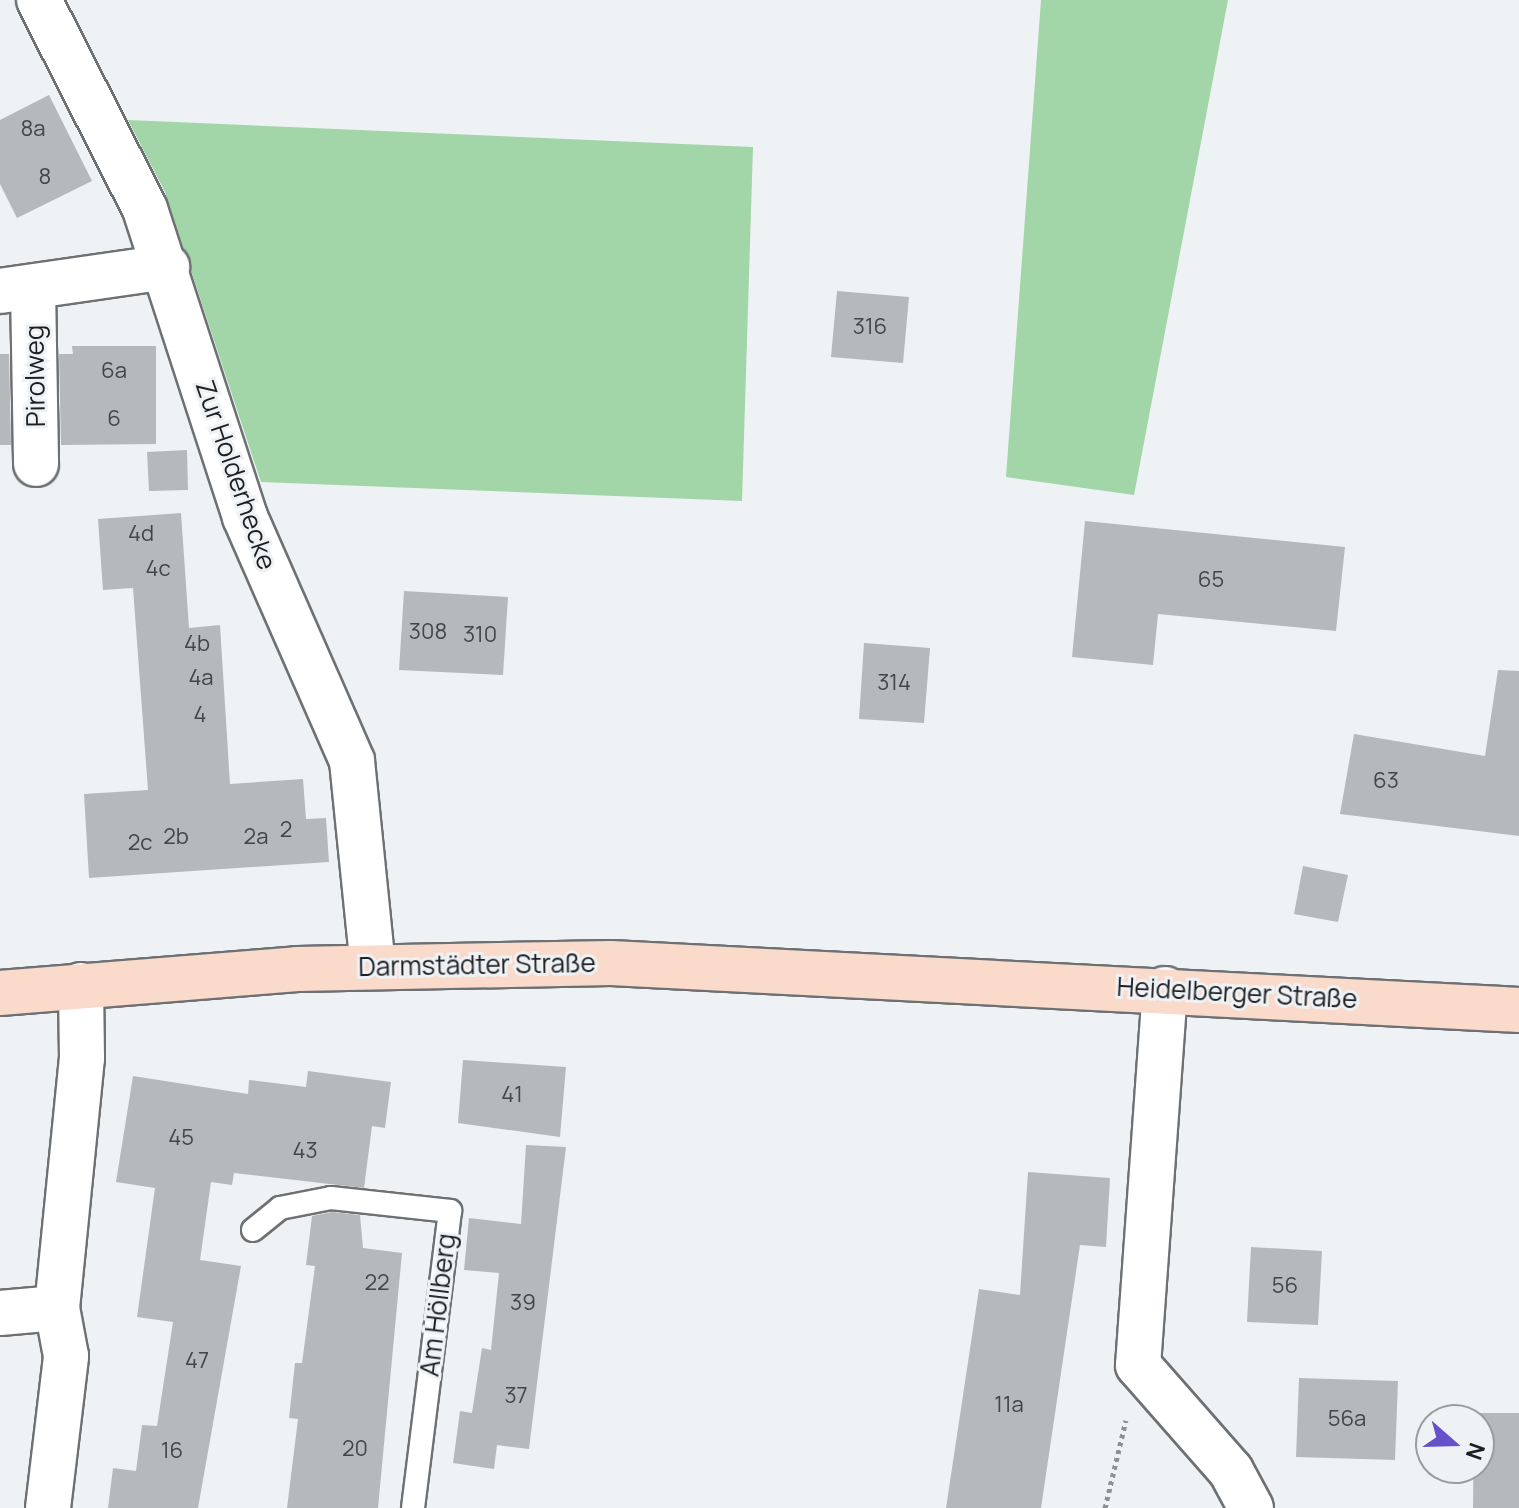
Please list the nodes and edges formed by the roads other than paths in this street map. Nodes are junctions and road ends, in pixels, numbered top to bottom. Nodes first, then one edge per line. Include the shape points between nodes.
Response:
1 (39, 0) edge
2 (167, 267) junction
3 (17, 289) edge
4 (36, 464) dead end
5 (373, 967) junction
6 (954, 977) joint
7 (81, 985) junction
8 (1165, 989) junction
9 (0, 993) edge
10 (1519, 1010) edge
11 (253, 1230) dead end
12 (57, 1308) junction
13 (0, 1313) edge
14 (48, 1508) edge
15 (413, 1508) edge
16 (1251, 1508) edge

1 - 2 street, Zur Holderhecke
2 - 3 street, Pirolweg
2 - 5 street, Zur Holderhecke via 245,517 352,761
3 - 4 street, Pirolweg
5 - 6 main road, Darmstädter Straße via 611,963
5 - 7 main road, Darmstädter Straße
6 - 8 main road, Heidelberger Straße
7 - 9 main road, Darmstädter Straße
7 - 12 street via 82,1058
8 - 10 main road, Heidelberger Straße
8 - 16 street via 1138,1365 1231,1471
11 - 15 lane, Am Höllberg via 280,1208 331,1198 450,1211
12 - 13 street
12 - 14 street via 66,1356

